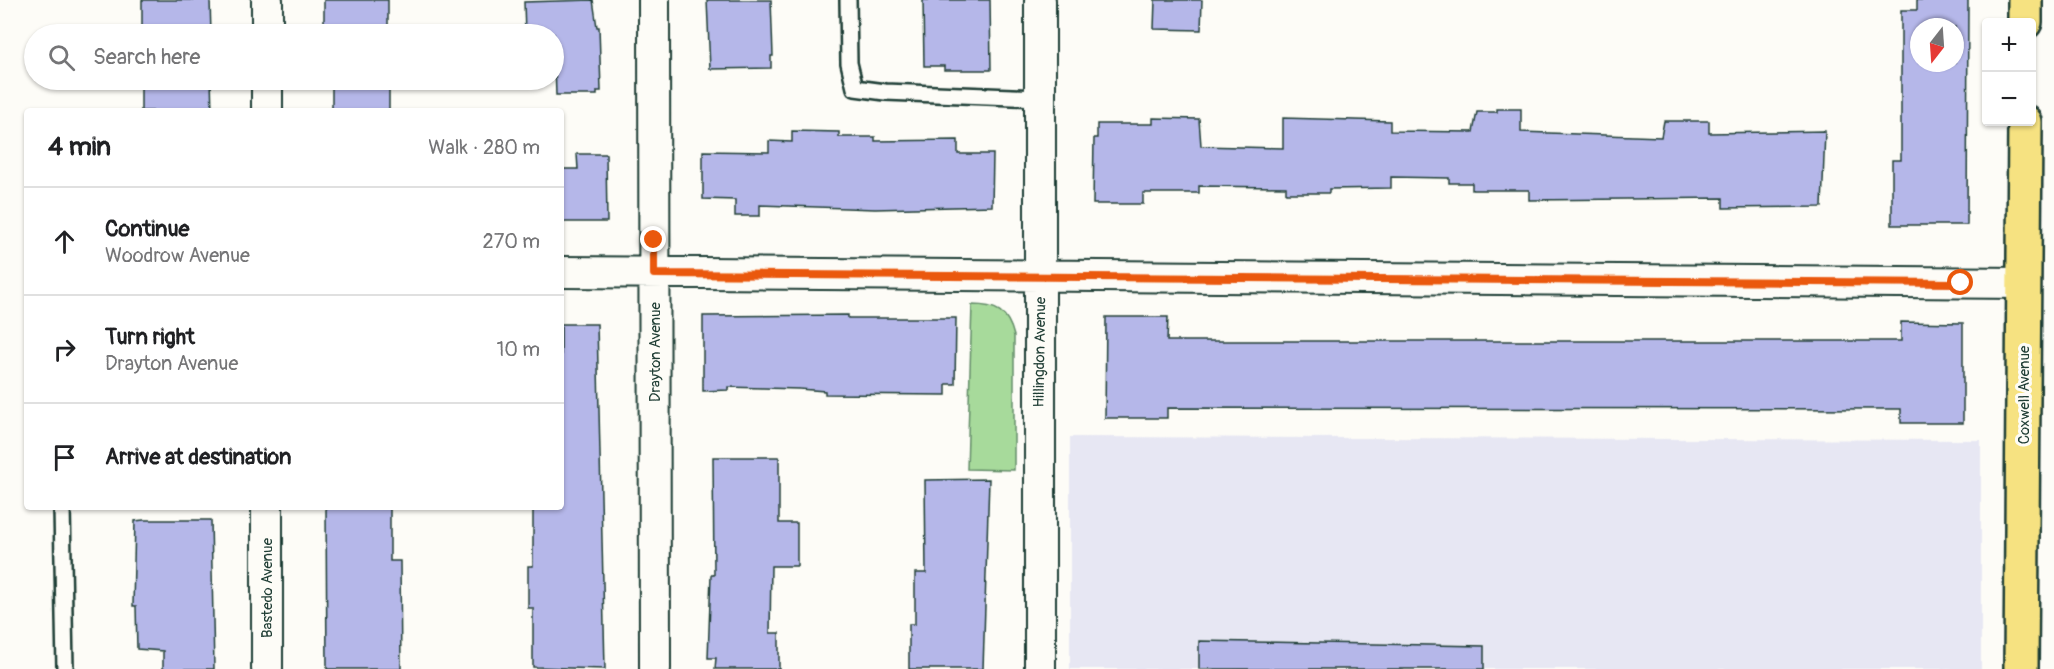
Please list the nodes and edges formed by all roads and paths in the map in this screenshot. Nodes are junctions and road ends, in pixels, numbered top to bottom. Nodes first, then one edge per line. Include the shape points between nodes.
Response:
1 (267, 0) edge
2 (654, 0) edge
3 (848, 0) edge
4 (1040, 0) edge
5 (2025, 0) edge
6 (2025, 18) edge
7 (267, 24) edge
8 (267, 90) edge
9 (1040, 98) junction
10 (267, 108) edge
11 (2025, 126) edge
12 (564, 272) edge
13 (654, 274) junction
14 (1042, 278) junction
15 (2025, 283) junction
16 (62, 510) edge
17 (267, 510) edge
18 (64, 669) edge
19 (267, 669) edge
20 (655, 669) edge
21 (1040, 669) edge
22 (2021, 669) edge

1 - 7 street
2 - 13 street, Drayton Avenue
3 - 9 lane via 849,63 855,88
4 - 9 street, Hillingdon Avenue
5 - 6 main road
8 - 10 street
9 - 14 street, Hillingdon Avenue
11 - 15 main road, Coxwell Avenue
12 - 13 street
13 - 14 street
13 - 20 street, Drayton Avenue
14 - 15 street
14 - 21 street, Hillingdon Avenue
15 - 22 main road, Coxwell Avenue
16 - 18 lane
17 - 19 street, Bastedo Avenue

